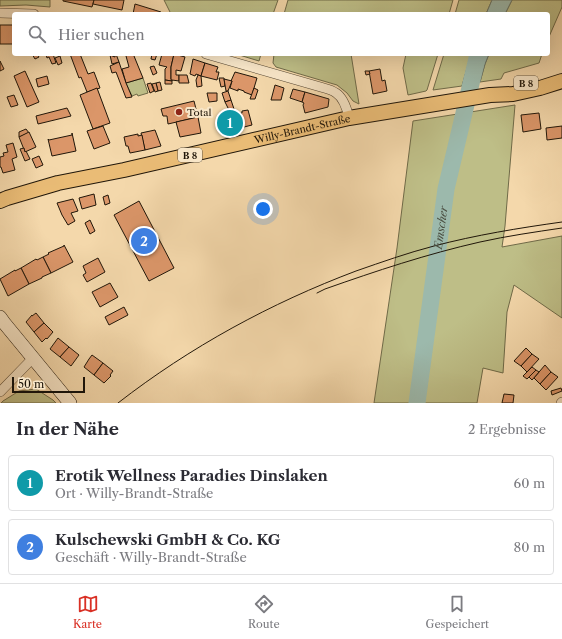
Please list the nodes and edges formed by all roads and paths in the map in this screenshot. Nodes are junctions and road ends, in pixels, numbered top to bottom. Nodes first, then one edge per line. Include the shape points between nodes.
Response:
1 (0, 13) edge
2 (12, 13) edge
3 (213, 56) edge
4 (561, 79) edge
5 (349, 118) junction
6 (124, 170) junction
7 (0, 201) edge
8 (0, 210) edge
9 (0, 317) edge
10 (33, 358) junction
11 (0, 392) edge
12 (70, 403) edge

1 - 2 street
3 - 5 street via 337,93 343,99
4 - 5 main road, Willy-Brandt-Straße / B 8 via 540,88 513,94 490,95
5 - 6 main road, Willy-Brandt-Straße / B 8
6 - 7 main road, Willy-Brandt-Straße / B 8 via 58,183
6 - 8 main road, B 8
9 - 10 main road
10 - 11 street
10 - 12 main road

